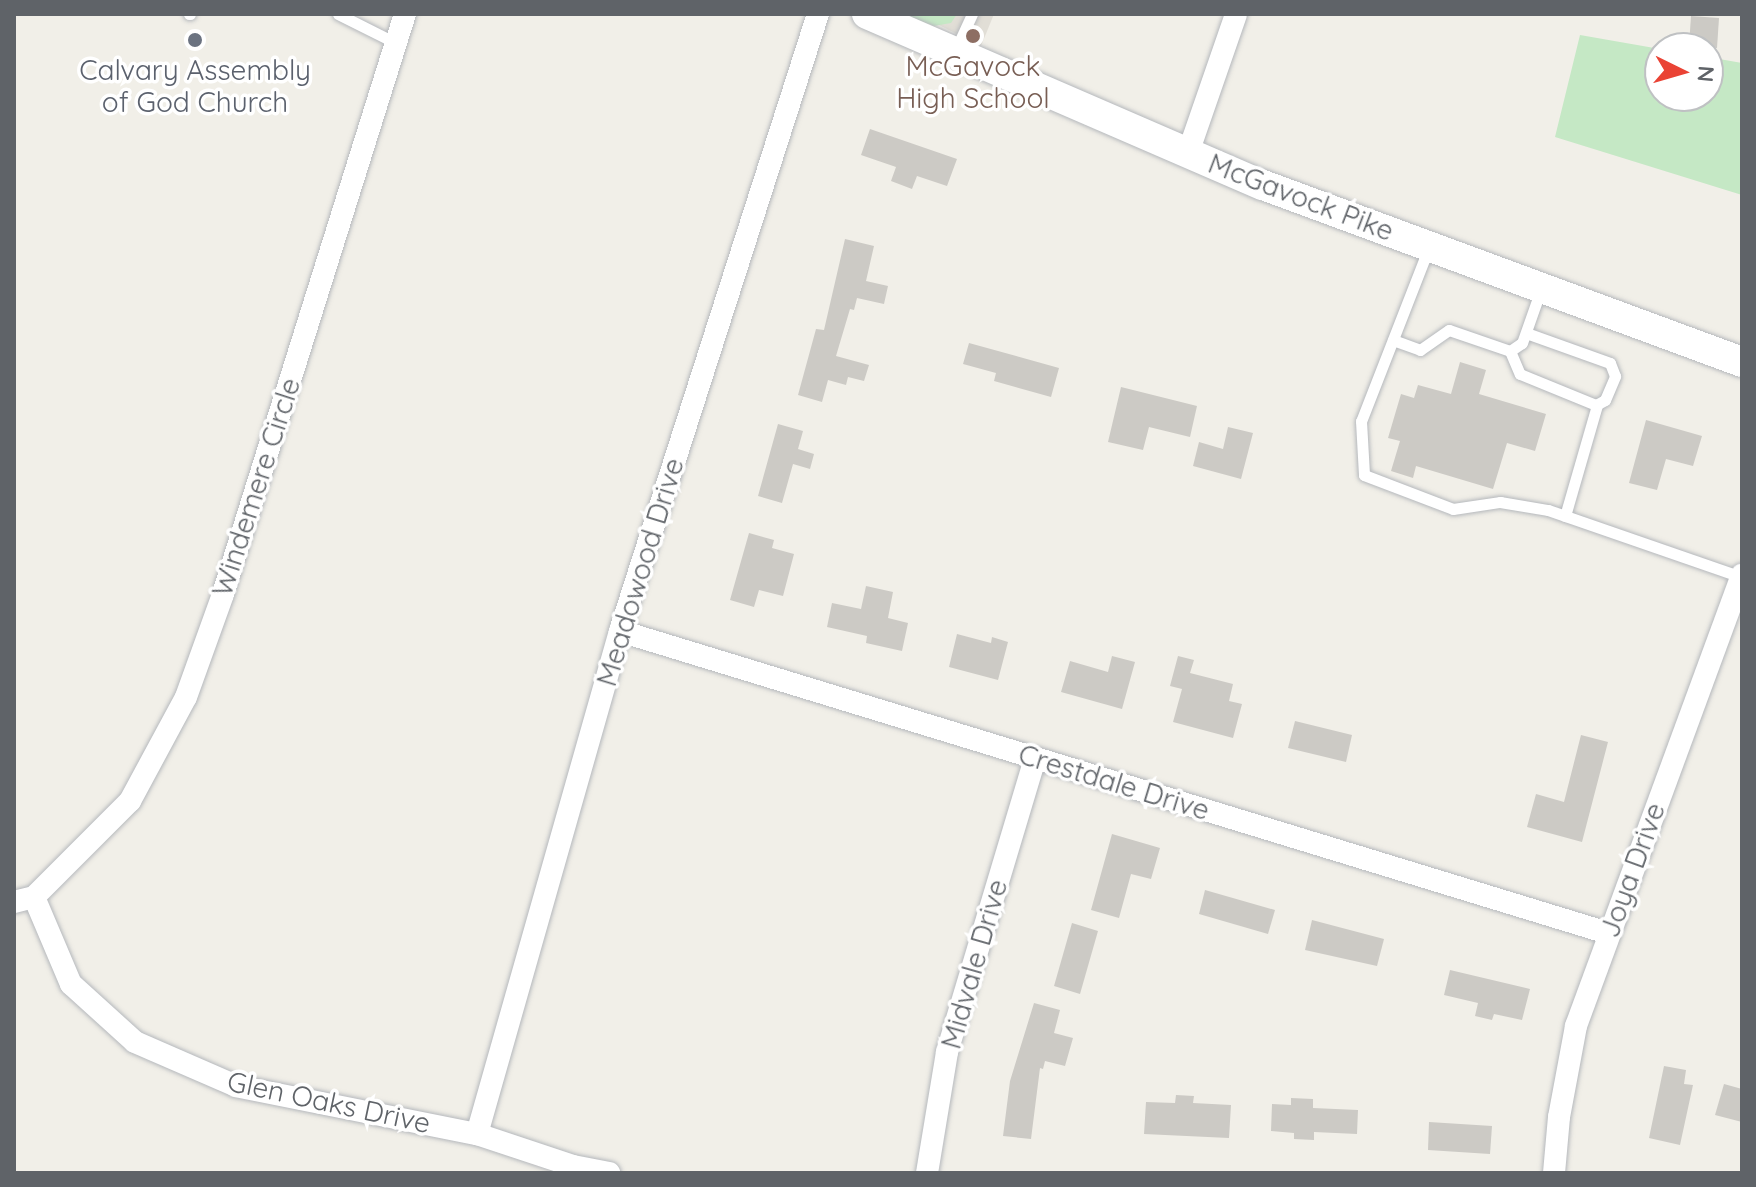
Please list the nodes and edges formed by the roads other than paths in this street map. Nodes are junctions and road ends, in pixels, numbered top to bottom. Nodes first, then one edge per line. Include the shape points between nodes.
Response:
1 (405, 14) edge
2 (818, 14) edge
3 (867, 14) edge
4 (972, 14) edge
5 (1236, 14) edge
6 (345, 16) edge
7 (396, 43) junction
8 (955, 52) junction
9 (1188, 153) junction
10 (1429, 246) junction
11 (1542, 288) junction
12 (1526, 333) junction
13 (1393, 340) junction
14 (1510, 351) junction
15 (1742, 362) edge
16 (1597, 405) junction
17 (1565, 516) junction
18 (1742, 576) edge
19 (620, 631) junction
20 (1035, 758) junction
21 (24, 900) edge
22 (1608, 933) junction
23 (477, 1134) junction
24 (609, 1173) edge
25 (927, 1173) edge
26 (1554, 1173) edge

1 - 7 street, Windemere Circle
2 - 19 street, Meadowood Drive
3 - 8 main road, McGavock Pike
4 - 8 lane
5 - 9 street
6 - 7 lane
7 - 21 street, Windemere Circle via 186,697 130,801
8 - 9 main road, McGavock Pike
9 - 10 main road, McGavock Pike
10 - 11 main road, McGavock Pike
10 - 13 lane
11 - 12 lane
11 - 15 main road, McGavock Pike
12 - 14 lane
12 - 16 lane via 1610,363 1615,376 1605,400
13 - 14 lane via 1420,350 1449,330
13 - 17 lane via 1361,421 1364,475 1453,509 1500,502
14 - 16 lane via 1520,374
16 - 17 lane
17 - 18 lane
18 - 22 street, Joya Drive
19 - 20 street, Crestdale Drive
19 - 23 street, Meadowood Drive
20 - 22 street, Crestdale Drive
20 - 25 street, Midvale Drive via 947,1052
21 - 23 street, Glen Oaks Drive via 71,984 135,1042 236,1086
22 - 26 street, Joya Drive via 1576,1026
23 - 24 street, Glen Oaks Drive

